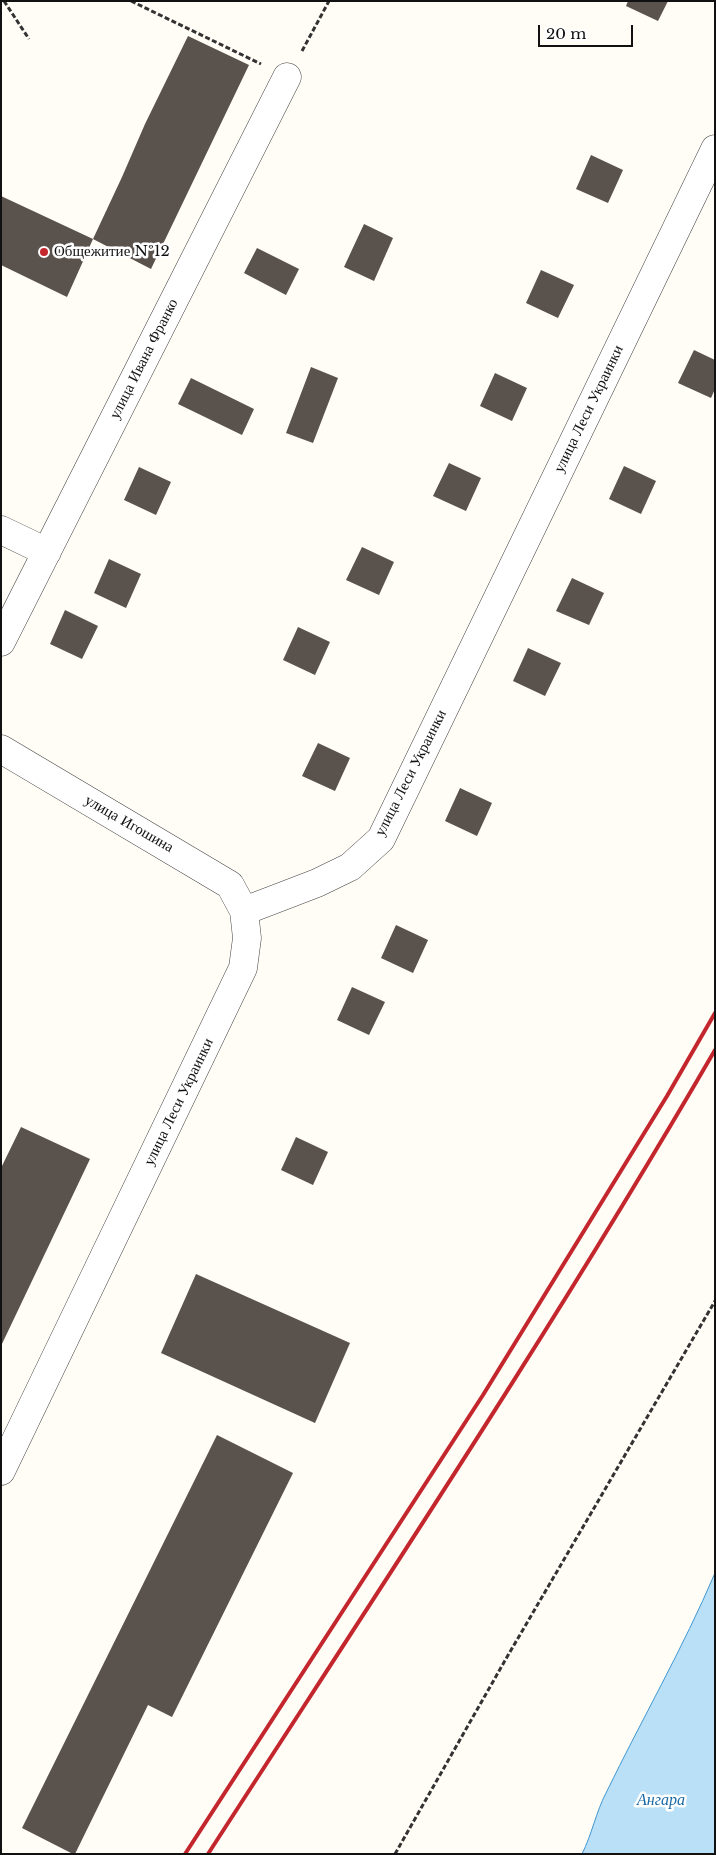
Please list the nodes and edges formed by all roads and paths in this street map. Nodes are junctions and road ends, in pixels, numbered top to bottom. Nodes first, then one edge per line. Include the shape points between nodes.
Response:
1 (4, 1) edge
2 (131, 1) edge
3 (329, 1) edge
4 (30, 39) dead end
5 (287, 77) junction
6 (715, 149) edge
7 (1, 530) edge
8 (47, 552) junction
9 (1, 642) edge
10 (1, 750) edge
11 (244, 911) junction
12 (715, 1301) edge
13 (1, 1471) edge
14 (395, 1854) edge

1 - 4 path
2 - 5 path
3 - 5 path
5 - 8 street, улица Ивана Франко
6 - 11 street, улица Леси Украинки via 381,838 350,867
7 - 8 street
8 - 9 street, улица Ивана Франко
10 - 11 street, улица Игошина via 230,885
11 - 13 street, улица Леси Украинки via 247,938 243,968
12 - 14 path

